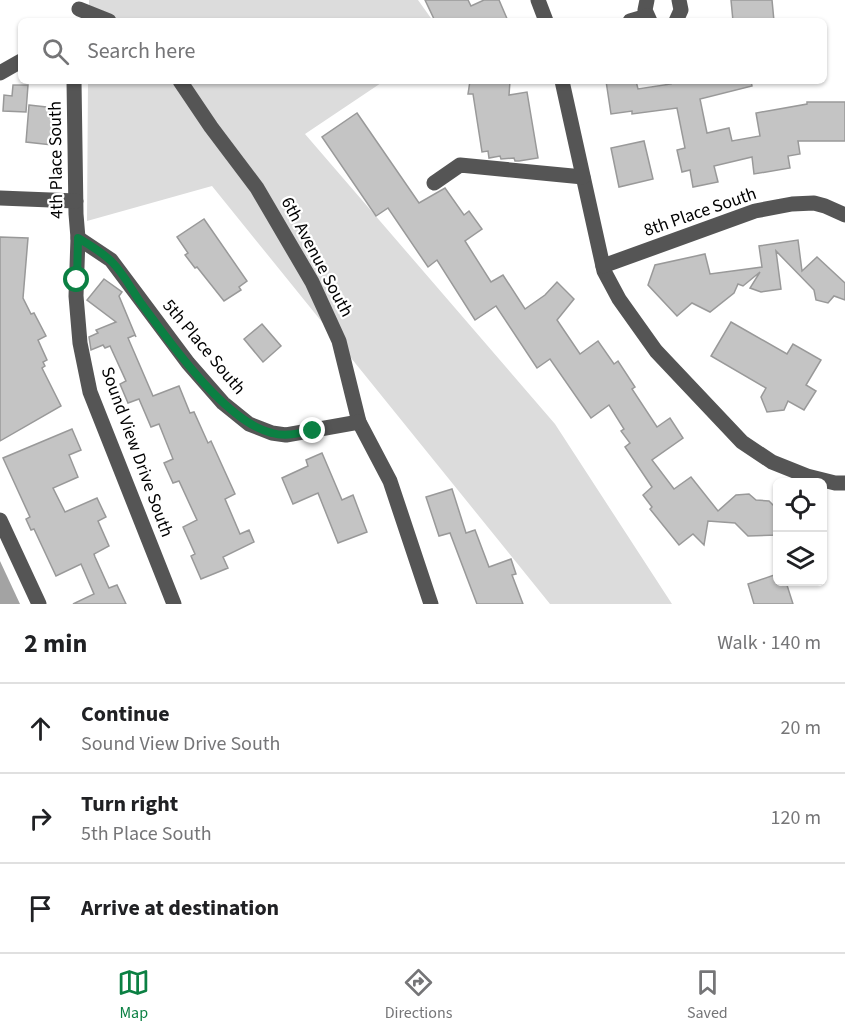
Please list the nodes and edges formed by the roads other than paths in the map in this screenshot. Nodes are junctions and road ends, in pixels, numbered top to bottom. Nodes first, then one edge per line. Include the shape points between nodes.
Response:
1 (538, 0) edge
2 (647, 0) edge
3 (679, 0) edge
4 (76, 13) edge
5 (97, 18) edge
6 (545, 18) edge
7 (648, 18) edge
8 (677, 18) edge
9 (18, 63) edge
10 (0, 73) edge
11 (74, 84) edge
12 (182, 84) edge
13 (563, 84) edge
14 (583, 177) junction
15 (434, 183) dead end
16 (0, 198) edge
17 (76, 201) junction
18 (845, 215) edge
19 (78, 238) junction
20 (603, 266) junction
21 (359, 422) junction
22 (845, 483) edge
23 (0, 520) edge
24 (39, 604) edge
25 (174, 604) edge
26 (431, 604) edge

1 - 6 street
2 - 7 street
3 - 8 street
4 - 5 street
9 - 10 street
11 - 17 street, 4th Place South
12 - 21 street, 6th Avenue South via 257,188 312,282 339,341
13 - 14 street
14 - 15 street via 460,165
14 - 20 street
16 - 17 street
17 - 19 street, 4th Place South
18 - 20 street, 8th Place South via 814,203 755,211
19 - 21 street, 5th Place South via 111,260 188,363 223,403 249,424 286,435
19 - 25 street, Sound View Drive South via 76,296 90,392
20 - 22 street via 619,299 656,351 742,442 771,462
21 - 26 street, 6th Avenue South via 390,481
23 - 24 street

